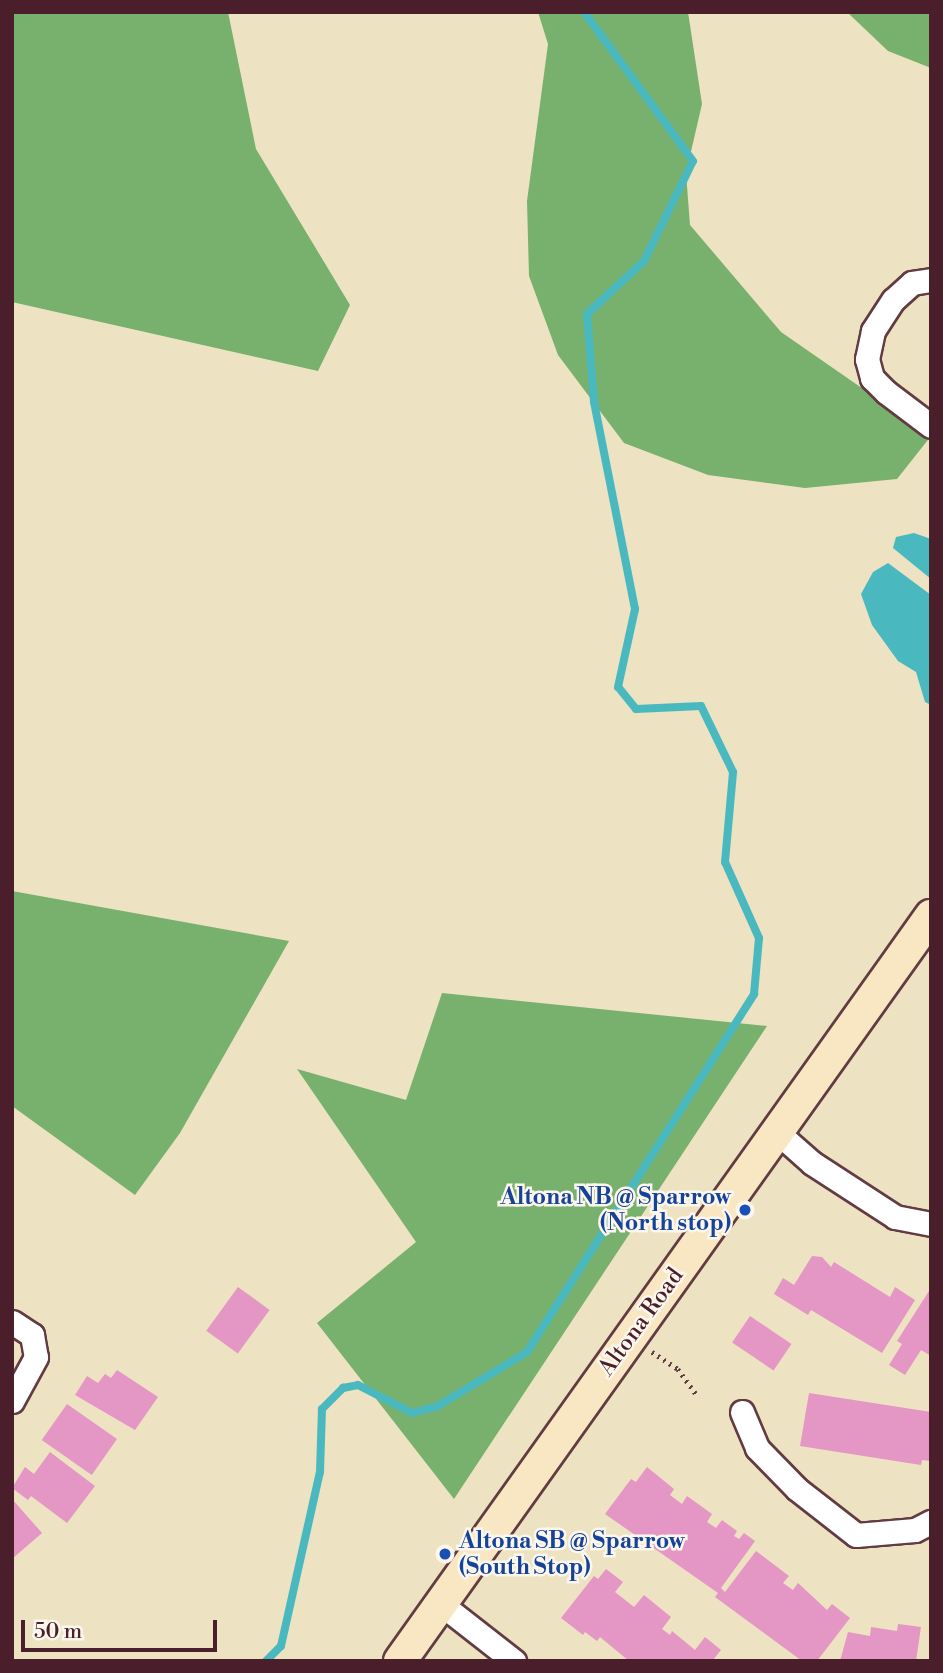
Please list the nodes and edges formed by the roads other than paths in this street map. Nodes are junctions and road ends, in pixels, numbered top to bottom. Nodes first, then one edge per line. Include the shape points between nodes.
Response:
1 (931, 280) edge
2 (931, 426) edge
3 (931, 916) edge
4 (777, 1132) junction
5 (931, 1224) edge
6 (12, 1322) edge
7 (12, 1401) edge
8 (742, 1412) dead end
9 (931, 1522) edge
10 (442, 1604) junction
11 (400, 1661) edge
12 (514, 1661) edge

1 - 2 street via 912,284 893,300 873,331 867,359 872,378 886,393
3 - 4 main road, Altona Road
4 - 5 street via 812,1163 895,1217
4 - 10 main road, Altona Road
6 - 7 street via 33,1335 36,1357
8 - 9 street via 757,1448 797,1489 856,1535 915,1530
10 - 11 main road, Altona Road
10 - 12 street

